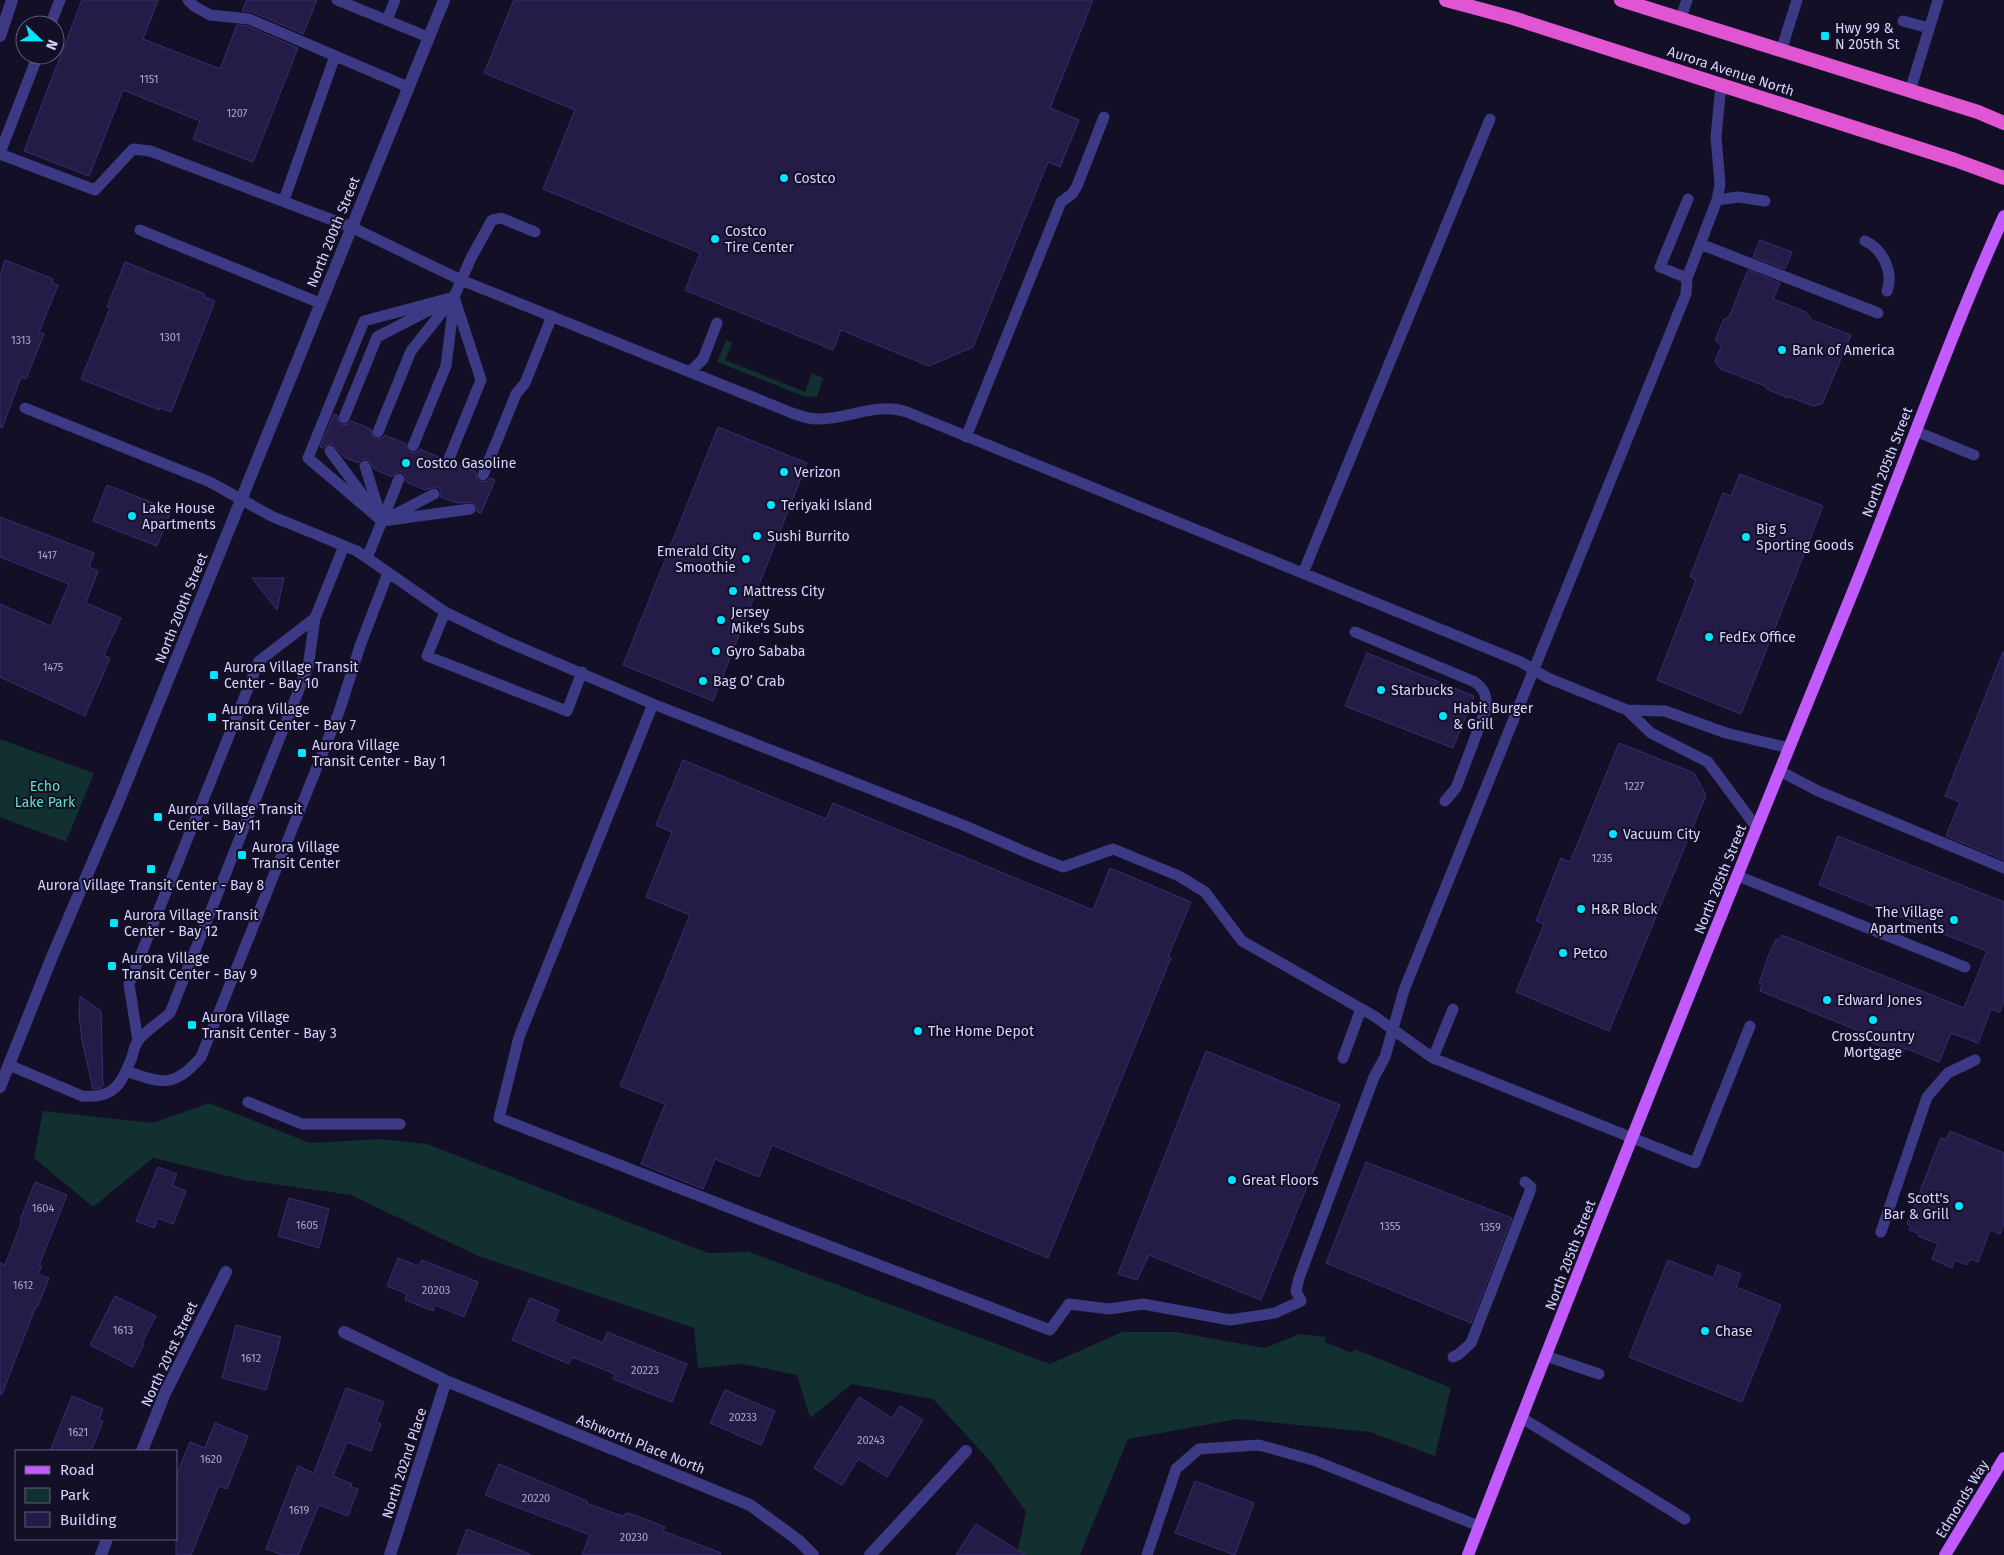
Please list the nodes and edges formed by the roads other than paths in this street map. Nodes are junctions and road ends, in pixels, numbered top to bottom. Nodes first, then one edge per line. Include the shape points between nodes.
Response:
1 (12, 0) edge
2 (60, 0) edge
3 (188, 0) edge
4 (337, 0) edge
5 (395, 0) edge
6 (444, 0) edge
7 (1446, 0) edge
8 (1621, 0) edge
9 (1687, 0) edge
10 (1797, 0) edge
11 (1938, 0) edge
12 (54, 15) edge
13 (387, 20) junction
14 (1680, 20) junction
15 (1903, 21) dead end
16 (1929, 28) junction
17 (0, 36) edge
18 (428, 37) junction
19 (1781, 51) junction
20 (334, 56) junction
21 (34, 65) edge
22 (1721, 85) junction
23 (408, 87) junction
24 (1910, 91) junction
25 (1104, 118) dead end
26 (1490, 119) dead end
27 (2004, 123) edge
28 (0, 153) edge
29 (2004, 178) edge
30 (284, 200) junction
31 (1688, 200) dead end
32 (1716, 200) junction
33 (1765, 201) dead end
34 (2004, 216) edge
35 (351, 227) junction
36 (140, 230) dead end
37 (535, 232) dead end
38 (1865, 241) dead end
39 (1700, 244) junction
40 (1687, 278) junction
41 (461, 280) junction
42 (1887, 291) dead end
43 (454, 297) junction
44 (320, 303) junction
45 (1878, 313) dead end
46 (552, 316) junction
47 (717, 323) dead end
48 (690, 372) junction
49 (25, 408) dead end
50 (344, 418) dead end
51 (1915, 431) junction
52 (378, 432) dead end
53 (966, 437) junction
54 (413, 446) dead end
55 (330, 452) dead end
56 (1974, 455) dead end
57 (448, 461) dead end
58 (365, 466) dead end
59 (483, 475) dead end
60 (399, 479) dead end
61 (434, 494) dead end
62 (240, 499) junction
63 (470, 509) dead end
64 (382, 521) junction
65 (344, 546) junction
66 (367, 558) junction
67 (388, 572) junction
68 (1303, 573) junction
69 (445, 612) junction
70 (315, 618) junction
71 (1355, 632) dead end
72 (1534, 670) junction
73 (582, 672) junction
74 (653, 704) junction
75 (1627, 710) junction
76 (1789, 748) junction
77 (1780, 771) junction
78 (1446, 801) dead end
79 (1757, 828) junction
80 (2004, 868) edge
81 (1738, 876) junction
82 (1965, 967) dead end
83 (1361, 1009) junction
84 (1453, 1009) dead end
85 (1750, 1026) dead end
86 (1393, 1029) junction
87 (138, 1041) junction
88 (1342, 1058) dead end
89 (1433, 1058) junction
90 (1975, 1060) dead end
91 (4, 1063) edge
92 (126, 1071) junction
93 (0, 1087) edge
94 (248, 1102) dead end
95 (400, 1124) dead end
96 (1631, 1139) junction
97 (1526, 1182) dead end
98 (1881, 1232) dead end
99 (226, 1272) dead end
100 (344, 1332) dead end
101 (1546, 1356) junction
102 (1453, 1357) dead end
103 (1599, 1374) dead end
104 (446, 1381) junction
105 (1522, 1418) junction
106 (142, 1450) edge
107 (966, 1451) dead end
108 (2004, 1458) edge
109 (1685, 1518) dead end
110 (1480, 1526) junction
111 (107, 1540) edge
112 (101, 1555) edge
113 (390, 1555) edge
114 (813, 1555) edge
115 (870, 1555) edge
116 (1147, 1555) edge
117 (1468, 1555) edge
118 (1946, 1555) edge

1 - 17 street
2 - 12 lane
3 - 20 lane via 210,15 249,20
4 - 13 lane
5 - 13 lane
6 - 18 street, North 200th Street
7 - 22 highway, Aurora Avenue North
8 - 14 highway
9 - 14 lane
10 - 19 lane
11 - 16 lane
13 - 18 lane
14 - 19 highway
15 - 16 lane
16 - 24 lane
18 - 23 street, North 200th Street
19 - 24 highway
20 - 23 lane
20 - 30 lane
21 - 28 lane
22 - 29 highway, Aurora Avenue North
22 - 32 lane via 1717,122 1720,184
23 - 35 street, North 200th Street
24 - 27 highway
25 - 53 lane via 1077,186 1062,202
26 - 68 lane
28 - 30 lane via 95,190 133,149 150,151
30 - 35 lane
31 - 40 lane via 1660,267
32 - 33 lane via 1738,197
32 - 39 lane
34 - 51 main road, North 205th Street
35 - 41 lane
35 - 44 street, North 200th Street
36 - 44 lane
37 - 41 lane via 501,218 492,220
38 - 42 lane via 1884,255
39 - 40 lane
39 - 45 lane
40 - 72 lane via 1686,294
41 - 43 lane
41 - 46 lane
43 - 50 lane via 377,337
43 - 52 lane via 411,352
43 - 54 lane via 446,366
43 - 57 lane via 481,380
43 - 64 lane via 364,322 308,458
44 - 62 street, North 200th Street
46 - 48 lane
46 - 59 lane
47 - 48 lane via 703,359
48 - 53 lane via 802,416 819,419 891,408
49 - 62 lane via 210,482
51 - 56 lane
51 - 76 main road, North 205th Street
53 - 68 lane
55 - 64 lane
58 - 64 lane
60 - 64 lane
61 - 64 lane
62 - 65 lane via 271,516
62 - 91 street, North 200th Street via 124,790
63 - 64 lane
64 - 66 lane
65 - 66 lane
65 - 70 lane
66 - 67 lane
67 - 69 lane
67 - 92 lane via 339,712 200,1057 181,1076 169,1081 155,1081
68 - 72 lane
69 - 73 lane
69 - 73 lane via 427,656 567,711
70 - 87 lane via 308,667 170,1012
70 - 87 lane via 259,661 129,984
71 - 78 lane via 1475,682 1483,689 1487,698 1486,709 1456,788
72 - 75 lane
72 - 86 lane via 1404,990
73 - 74 lane
74 - 83 lane via 1063,867 1113,848 1179,876 1205,892 1242,941
74 - 86 lane via 519,1036 499,1118 1050,1330 1069,1304 1109,1309 1143,1304 1230,1320 1276,1313 1301,1300 1296,1291 1299,1278
75 - 76 lane via 1666,711 1726,733
75 - 79 lane via 1651,733 1708,762
76 - 77 main road, North 205th Street
77 - 79 main road, North 205th Street
77 - 80 lane via 1818,791
79 - 81 main road, North 205th Street
81 - 82 lane
81 - 96 main road, North 205th Street
83 - 86 lane
83 - 88 lane
84 - 89 lane
85 - 96 lane via 1695,1163
86 - 89 lane
87 - 92 lane
89 - 96 lane
90 - 98 lane via 1948,1073 1927,1097
91 - 92 lane via 82,1096 94,1097 115,1089
91 - 93 street, North 200th Street
94 - 95 lane via 302,1124
96 - 101 main road, North 205th Street
97 - 102 lane via 1530,1187 1529,1194 1471,1343
99 - 106 street, North 201st Street via 165,1393
100 - 104 street, Ashworth Place North
101 - 103 lane
101 - 105 main road, North 205th Street
104 - 113 street, North 202nd Place
104 - 114 street, Ashworth Place North via 750,1505
105 - 109 lane
105 - 110 main road, North 205th Street
107 - 115 street
108 - 118 main road, Edmonds Way
110 - 116 lane via 1313,1460 1259,1445 1199,1448 1176,1470
110 - 117 main road, North 205th Street
111 - 112 street

